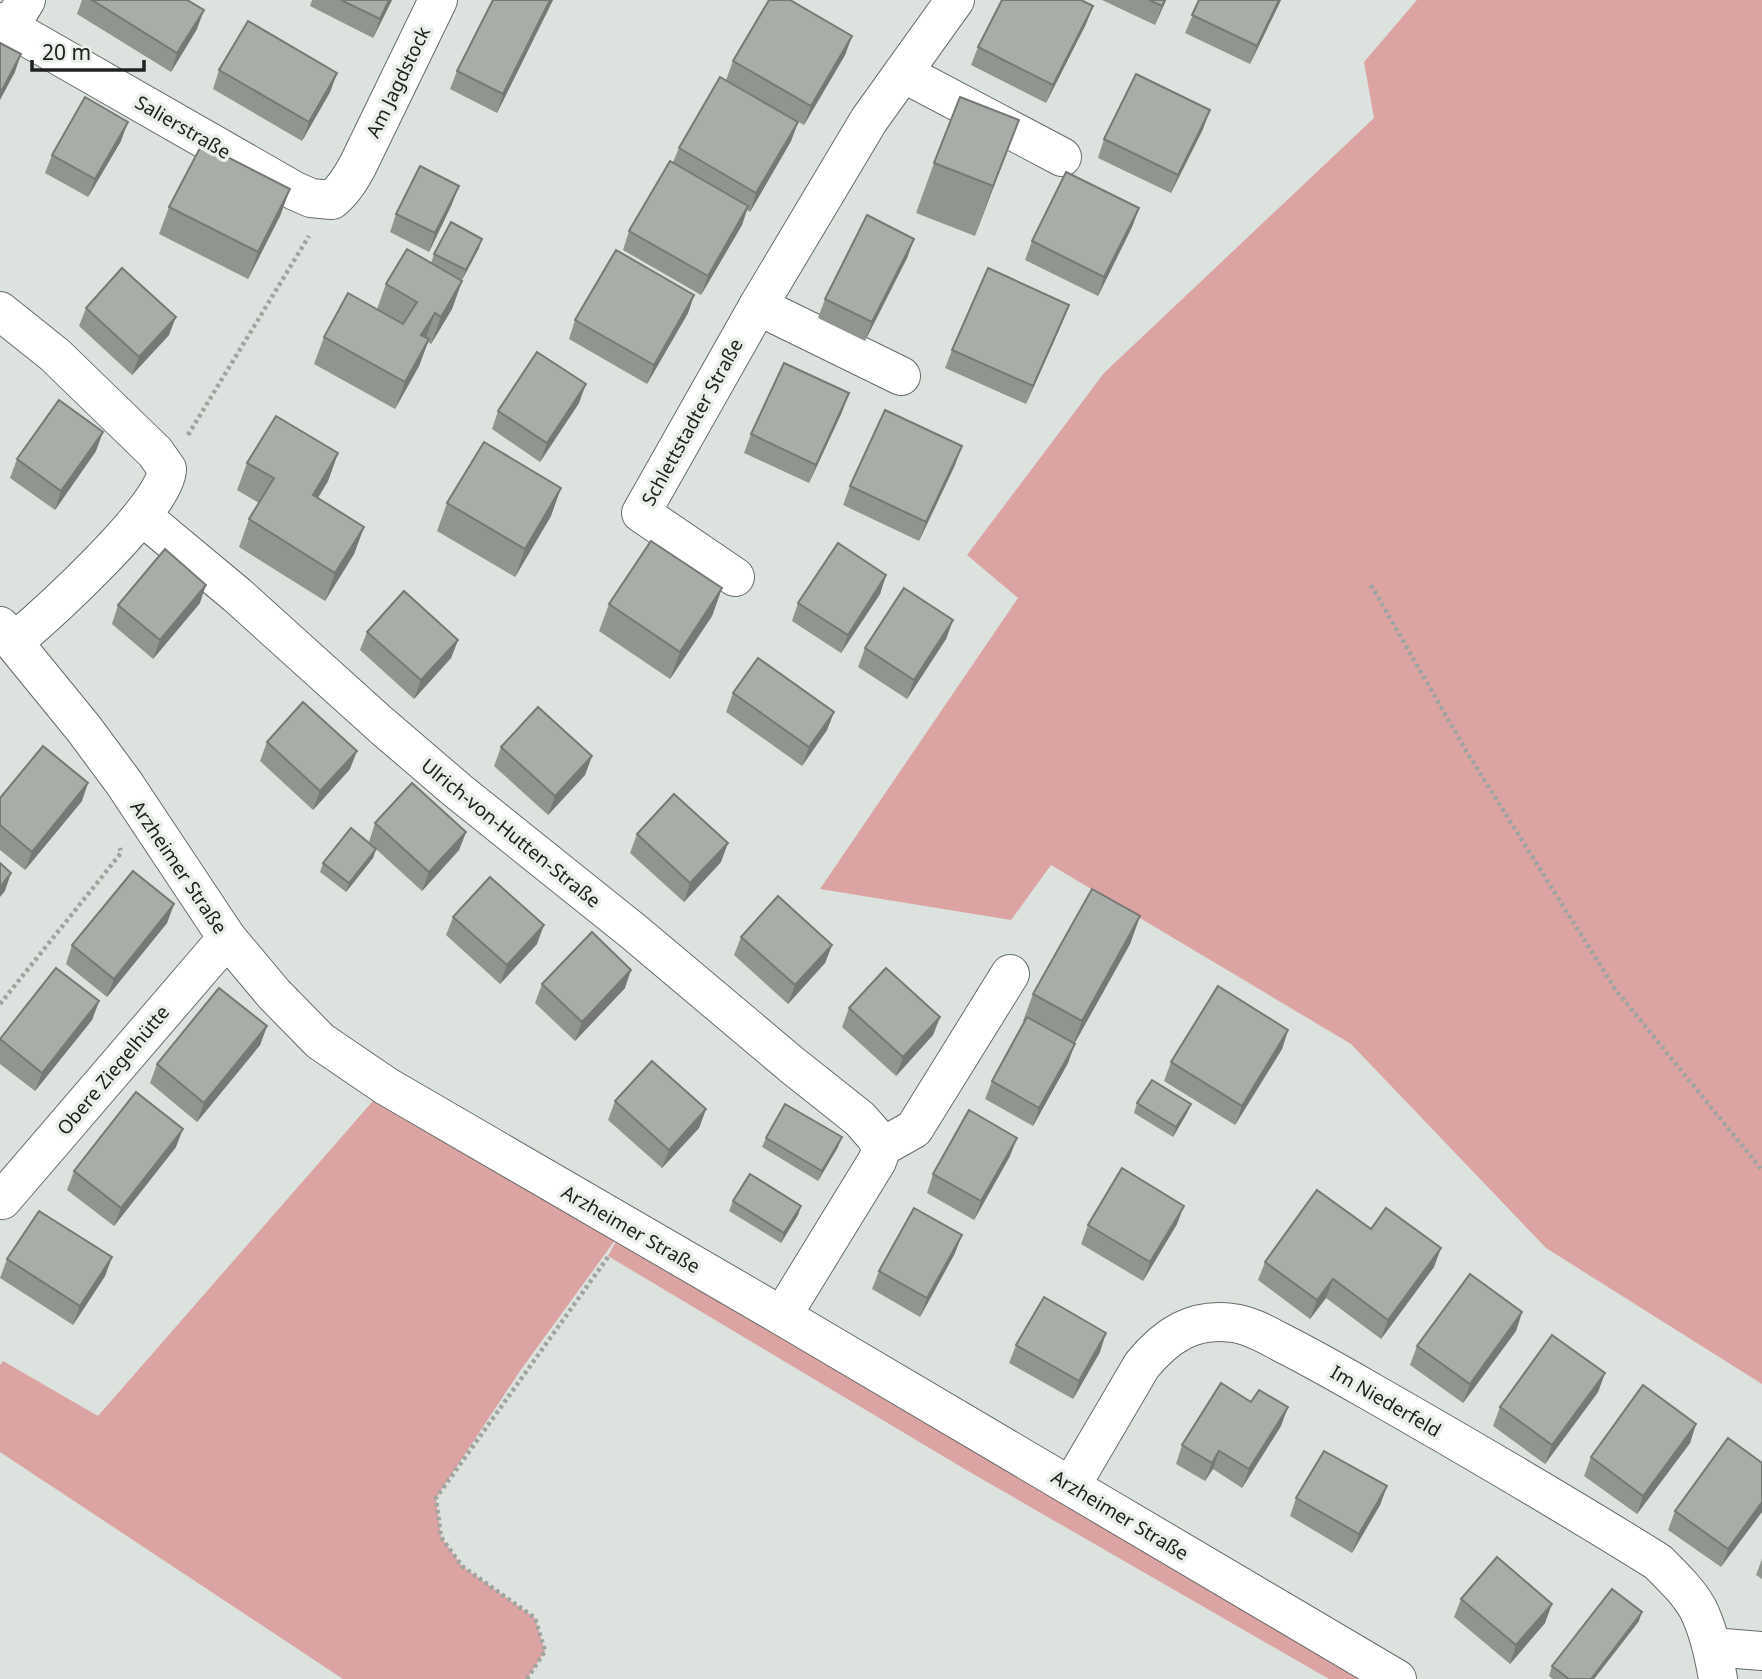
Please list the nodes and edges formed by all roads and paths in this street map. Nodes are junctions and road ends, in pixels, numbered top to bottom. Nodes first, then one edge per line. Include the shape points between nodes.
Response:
1 (438, 0) edge
2 (955, 0) edge
3 (12, 17) edge
4 (903, 73) junction
5 (1062, 157) dead end
6 (332, 200) junction
7 (758, 306) junction
8 (0, 311) edge
9 (901, 376) dead end
10 (167, 469) junction
11 (142, 516) junction
12 (735, 577) dead end
13 (1371, 585) dead end
14 (7, 634) edge
15 (118, 839) dead end
16 (227, 938) junction
17 (1010, 974) dead end
18 (0, 1004) edge
19 (882, 1147) junction
20 (1762, 1170) edge
21 (0, 1200) edge
22 (625, 1226) junction
23 (782, 1316) junction
24 (1071, 1486) junction
25 (1762, 1651) edge
26 (1715, 1663) edge
27 (527, 1679) edge
28 (1398, 1679) edge

1 - 6 street, Am Jagdstock via 358,165
2 - 4 street, Schlettstadter Straße
3 - 6 street, Salierstraße via 295,191
4 - 5 street
4 - 7 street, Schlettstadter Straße via 869,120
6 - 10 path
7 - 9 street
7 - 12 street, Schlettstadter Straße via 641,513
8 - 10 street via 55,355
10 - 11 street via 163,486
11 - 14 street via 69,593
11 - 19 street, Ulrich-von-Hutten-Straße via 458,791 860,1119
13 - 20 path via 1468,754 1615,989
14 - 16 street, Arzheimer Straße via 124,783
15 - 18 path via 121,853
16 - 21 street, Obere Ziegelhütte
16 - 22 street, Arzheimer Straße via 320,1041 386,1086
17 - 19 street via 914,1129
19 - 23 street
22 - 23 street, Arzheimer Straße
22 - 27 path via 436,1498 441,1537 462,1566 535,1618 545,1651
23 - 24 street, Arzheimer Straße
24 - 26 street, Im Niederfeld via 1154,1350 1188,1327 1234,1323 1313,1358 1658,1562 1697,1608
24 - 28 street, Arzheimer Straße
25 - 26 street, Im Niederfeld

